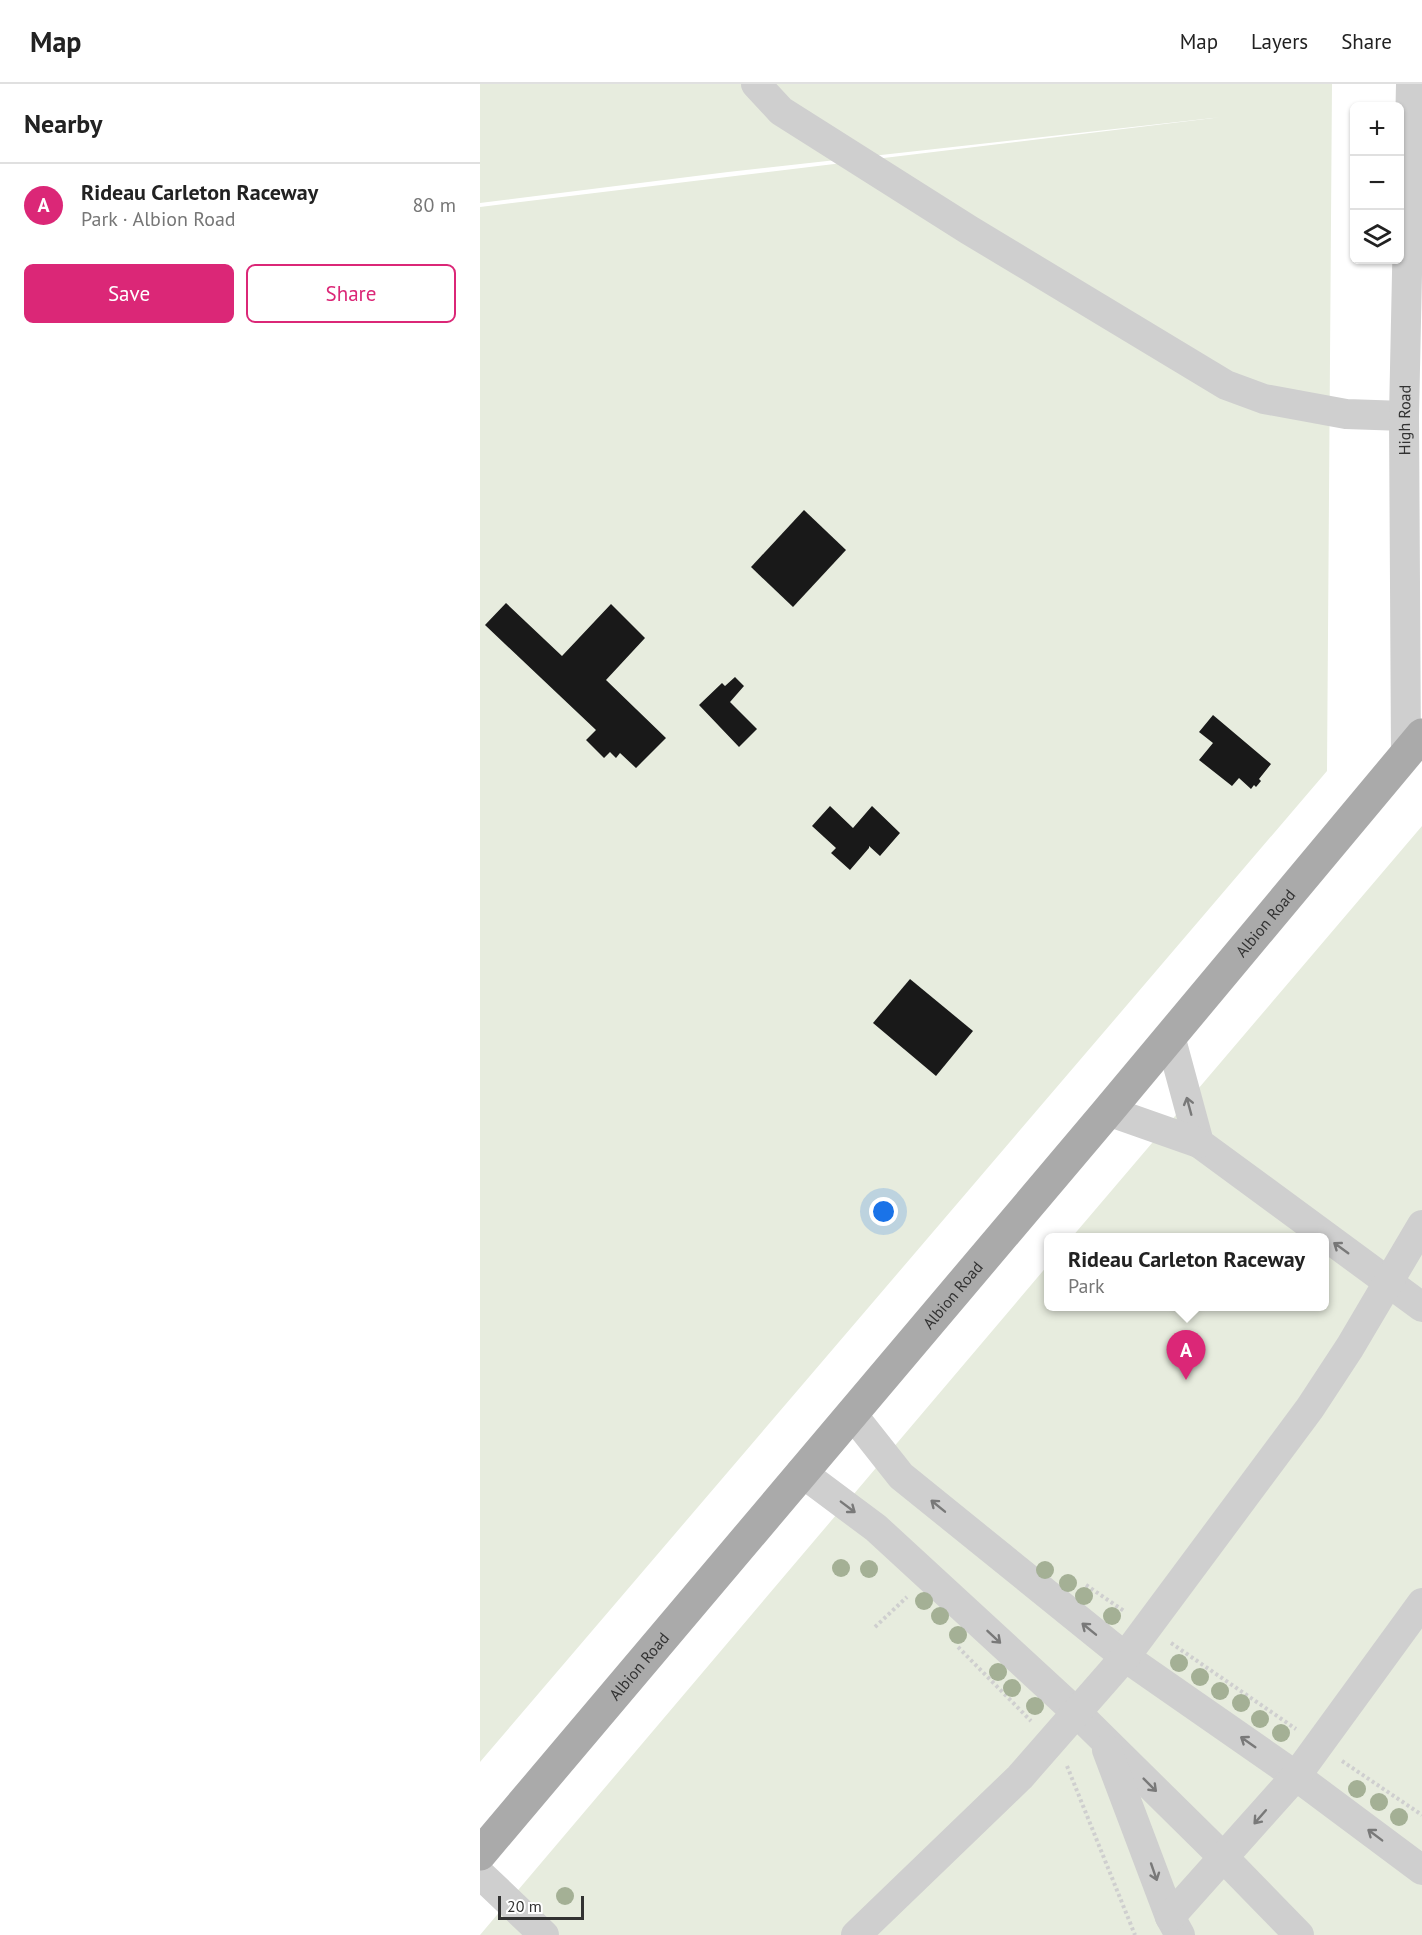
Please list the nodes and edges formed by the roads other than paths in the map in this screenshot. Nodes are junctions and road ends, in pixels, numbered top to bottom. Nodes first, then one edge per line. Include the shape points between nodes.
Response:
1 (756, 84) edge
2 (1410, 84) edge
3 (1404, 416) junction
4 (1414, 745) edge
5 (1170, 1036) junction
6 (1108, 1110) junction
7 (1199, 1143) junction
8 (1422, 1225) edge
9 (1320, 1233) edge
10 (1329, 1239) edge
11 (1388, 1283) junction
12 (1422, 1306) edge
13 (852, 1414) junction
14 (801, 1472) junction
15 (1422, 1603) edge
16 (1125, 1658) junction
17 (1077, 1713) junction
18 (1103, 1738) junction
19 (1296, 1776) junction
20 (480, 1854) edge
21 (1224, 1858) junction
22 (1422, 1870) edge
23 (480, 1874) edge
24 (1175, 1926) edge
25 (544, 1935) edge
26 (856, 1935) edge
27 (1299, 1935) edge

1 - 3 street via 781,111 1226,385 1264,399 1346,414
2 - 3 street, High Road
3 - 4 street, High Road
4 - 5 main road, Albion Road
5 - 6 main road, Albion Road
7 -> 5 street
6 - 7 street
6 - 13 main road, Albion Road
9 -> 7 street
8 - 11 street
11 -> 10 street
11 - 12 street
11 - 16 street via 1310,1408
13 - 14 main road, Albion Road
16 -> 13 street via 901,1476
14 -> 17 street via 876,1528
14 - 20 main road, Albion Road
15 - 19 street
16 - 17 street
19 -> 16 street
17 - 18 street
17 - 26 street via 1020,1777
18 -> 21 street
18 -> 24 street
19 -> 21 street
22 -> 19 street
21 - 24 street
21 - 27 street
23 - 25 street

